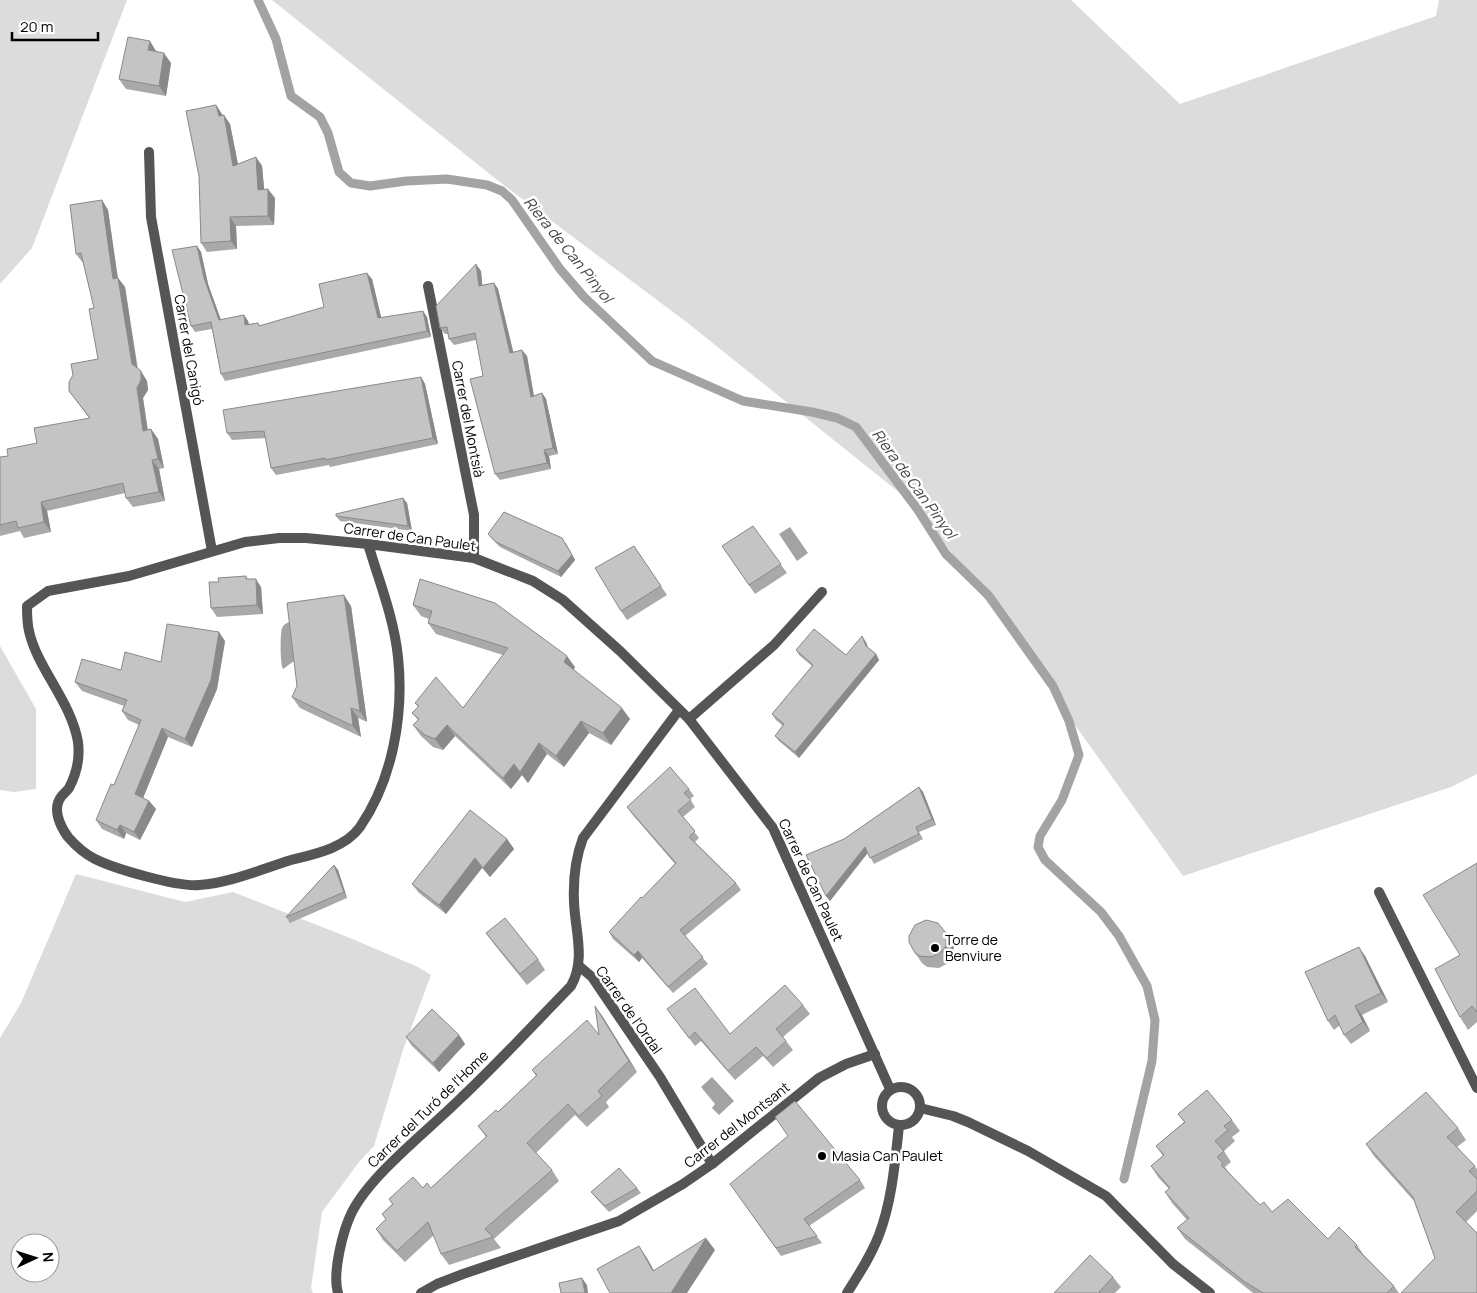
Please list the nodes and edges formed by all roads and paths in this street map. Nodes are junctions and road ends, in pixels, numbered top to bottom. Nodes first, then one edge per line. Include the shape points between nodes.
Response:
1 (148, 152) dead end
2 (428, 286) dead end
3 (368, 544) junction
4 (212, 551) junction
5 (474, 558) junction
6 (822, 592) dead end
7 (680, 710) junction
8 (689, 719) junction
9 (1378, 892) dead end
10 (579, 966) junction
11 (875, 1054) junction
12 (1477, 1088) edge
13 (890, 1089) junction
14 (920, 1108) junction
15 (899, 1126) junction
16 (712, 1164) junction
17 (338, 1293) edge
18 (421, 1293) edge
19 (848, 1293) edge
20 (1210, 1293) edge

1 - 4 street, Carrer del Canigó via 151,218
2 - 5 street, Carrer del Montsià via 474,515
3 - 4 street, Carrer de Can Paulet via 279,538 245,542
3 - 4 street, Carrer de Can Paulet via 398,657 399,700 387,769 369,811 359,828 326,850 230,879 185,885 96,859 68,836 59,822 56,808 74,778 79,762 78,743 61,696 31,638 27,606 48,591 129,576
3 - 5 street, Carrer de Can Paulet
5 - 7 street, Carrer de Can Paulet via 533,581 563,600
6 - 8 street via 774,645
7 - 8 street, Carrer de Can Paulet
7 - 10 street, Carrer de l'Ordal via 583,838 577,853 574,901
8 - 11 street, Carrer de Can Paulet via 773,828
9 - 12 street
10 - 16 street, Carrer de l'Ordal via 592,977 655,1070
10 - 17 street, Carrer del Turó de l'Home via 571,986 367,1190 352,1212 344,1234 337,1273
11 - 13 street, Carrer de Can Paulet
11 - 16 street, Carrer del Montsant via 818,1078
13 - 14 street via 900,1086 913,1090
13 - 15 street via 882,1100 881,1109 886,1119
14 - 15 street via 915,1119
14 - 20 street via 953,1116 1028,1150 1106,1196 1173,1264
15 - 19 street via 894,1170 880,1233
16 - 18 street, Carrer del Montsant via 619,1221 463,1274

